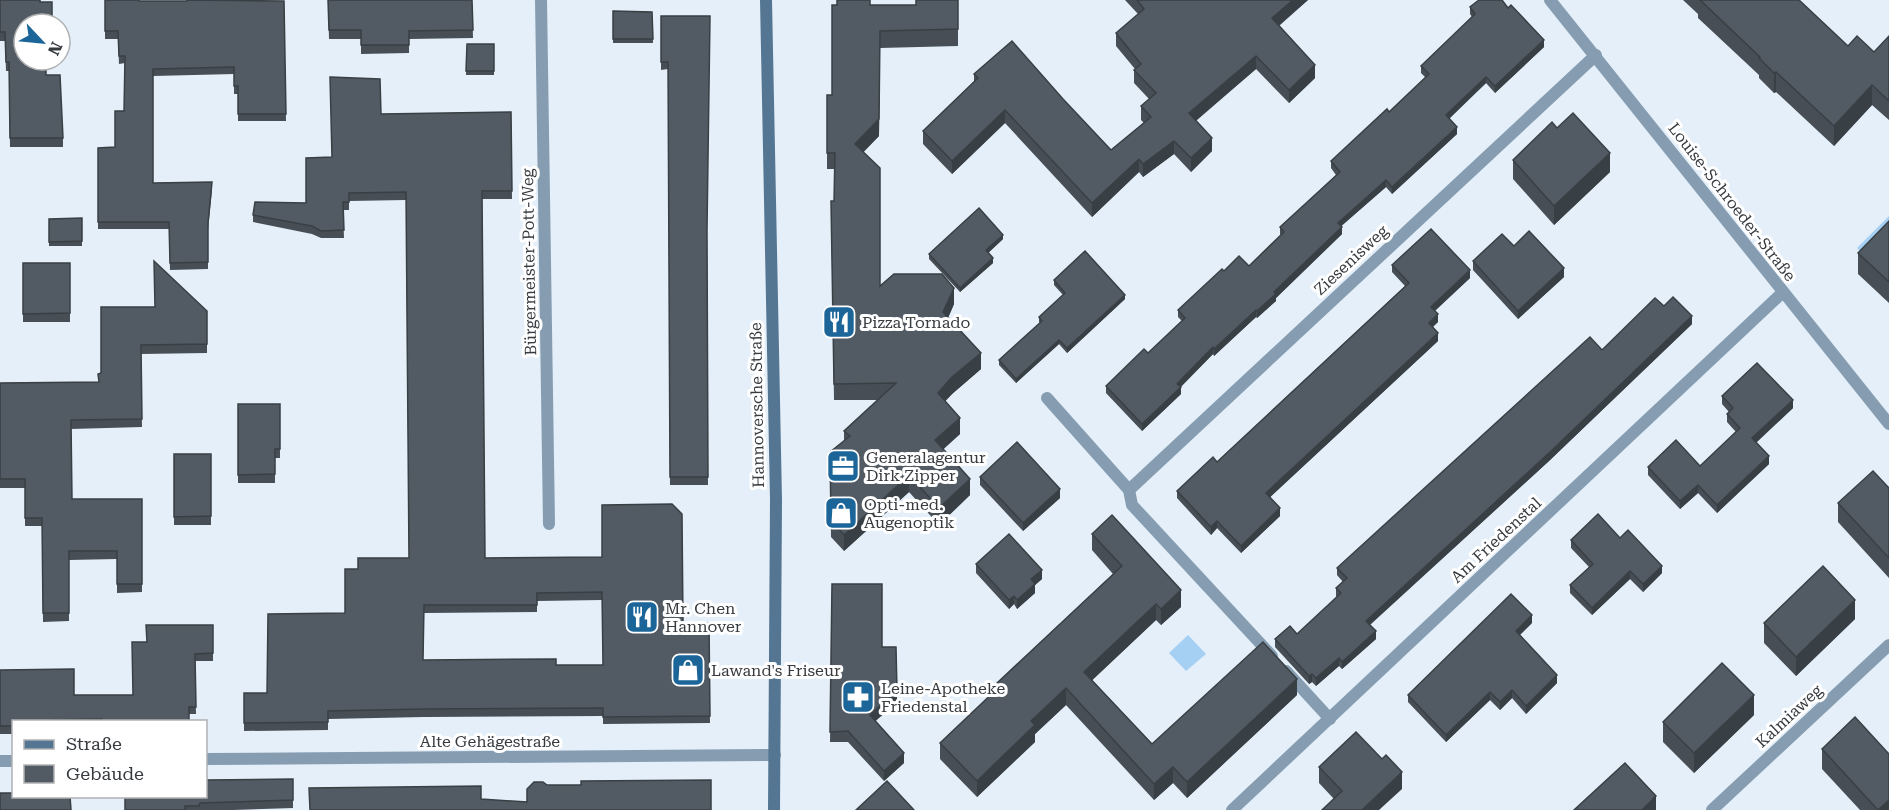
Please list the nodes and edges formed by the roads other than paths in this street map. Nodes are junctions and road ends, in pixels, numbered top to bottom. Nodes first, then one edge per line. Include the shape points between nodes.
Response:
1 (541, 0) edge
2 (766, 0) edge
3 (1550, 0) edge
4 (1596, 55) junction
5 (1782, 293) junction
6 (1047, 398) dead end
7 (1889, 424) edge
8 (1129, 490) junction
9 (549, 524) dead end
10 (1889, 645) edge
11 (1330, 719) junction
12 (775, 754) junction
13 (207, 759) edge
14 (774, 810) edge
15 (1232, 810) edge
16 (1712, 810) edge

1 - 9 street, Bürgermeister-Pott-Weg
2 - 12 main road, Hannoversche Straße via 776,511
3 - 4 street, Louise-Schroeder-Straße
4 - 5 street, Louise-Schroeder-Straße
4 - 8 street, Ziesenisweg
5 - 7 street, Louise-Schroeder-Straße
5 - 11 street, Am Friedenstal
6 - 8 street
8 - 11 street via 1132,505
10 - 16 street, Kalmiaweg
11 - 15 street, Am Friedenstal
12 - 13 street, Alte Gehägestraße
12 - 14 main road, Hannoversche Straße

